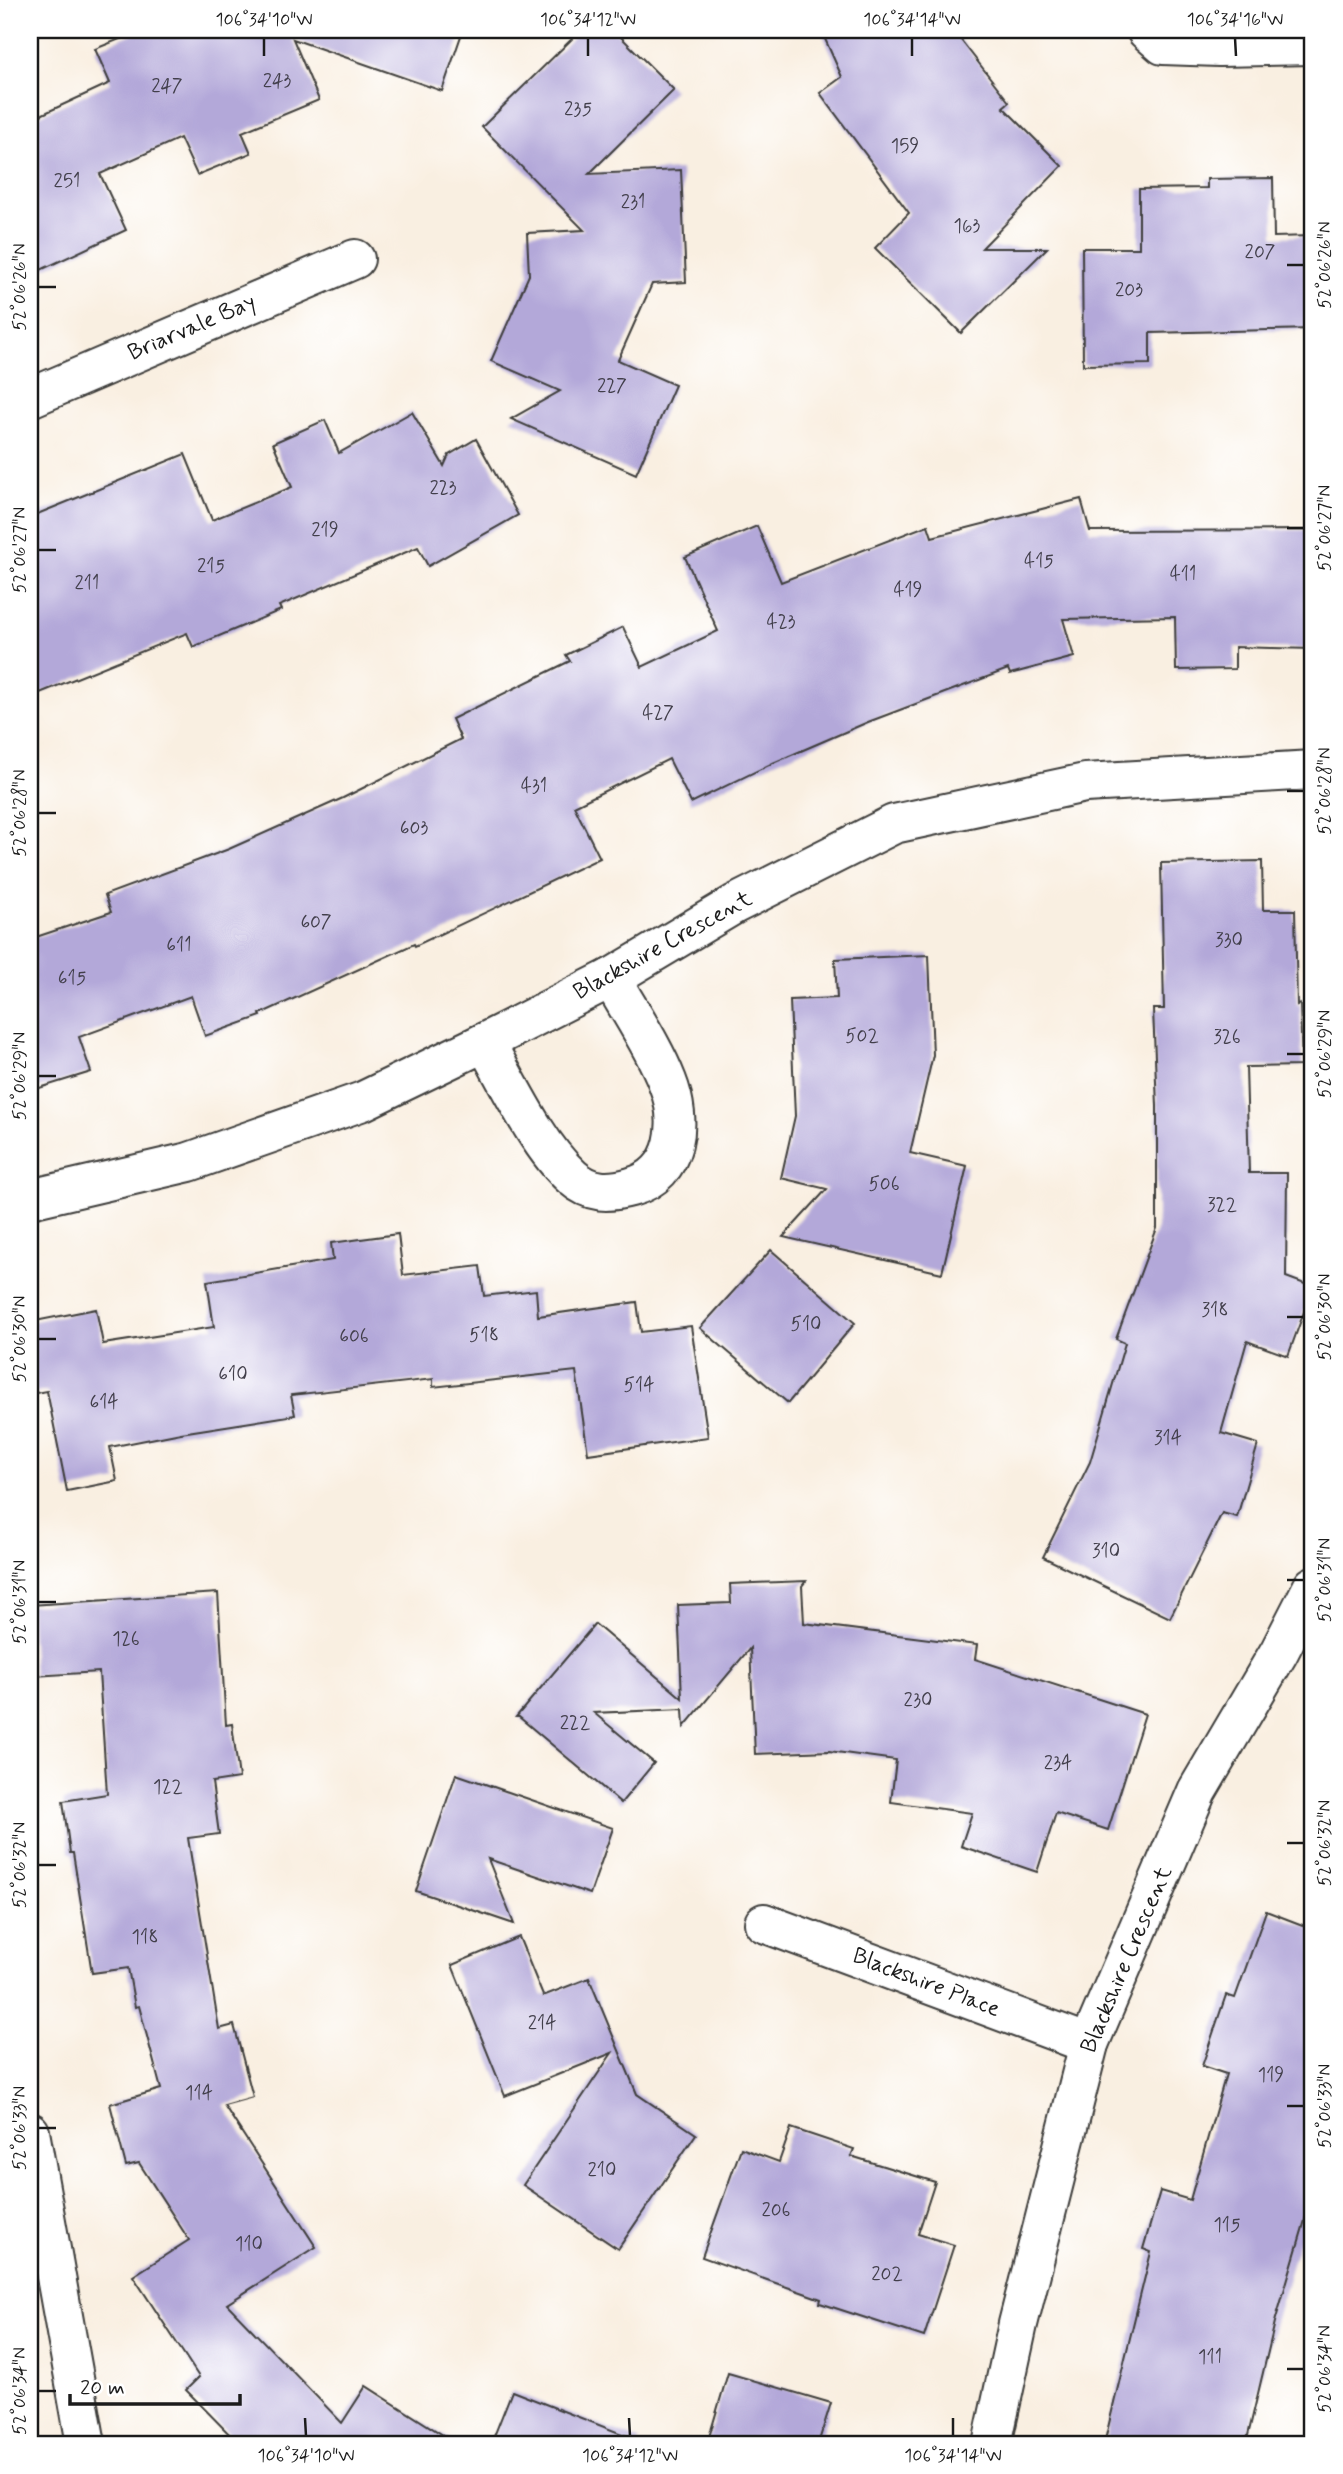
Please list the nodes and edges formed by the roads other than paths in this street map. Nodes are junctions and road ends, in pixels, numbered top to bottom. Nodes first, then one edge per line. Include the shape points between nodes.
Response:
1 (1146, 30) edge
2 (1313, 45) edge
3 (355, 259) dead end
4 (30, 398) edge
5 (1313, 770) edge
6 (611, 978) junction
7 (485, 1042) junction
8 (30, 1199) edge
9 (1313, 1586) edge
10 (764, 1923) dead end
11 (1089, 2044) junction
12 (30, 2132) edge
13 (86, 2444) edge
14 (992, 2444) edge

1 - 2 street via 1163,45
3 - 4 street, Briarvale Bay
5 - 6 street, Blackshire Crescent via 1085,783 894,824 735,904
6 - 7 street, Blackshire Crescent
6 - 7 street via 667,1080 673,1101 675,1142 667,1162 640,1184 611,1193 573,1178 545,1144
7 - 8 street, Blackshire Crescent via 363,1101 189,1162
9 - 11 street, Blackshire Crescent via 1197,1791
10 - 11 street, Blackshire Place
11 - 14 street, Blackshire Crescent
12 - 13 street

